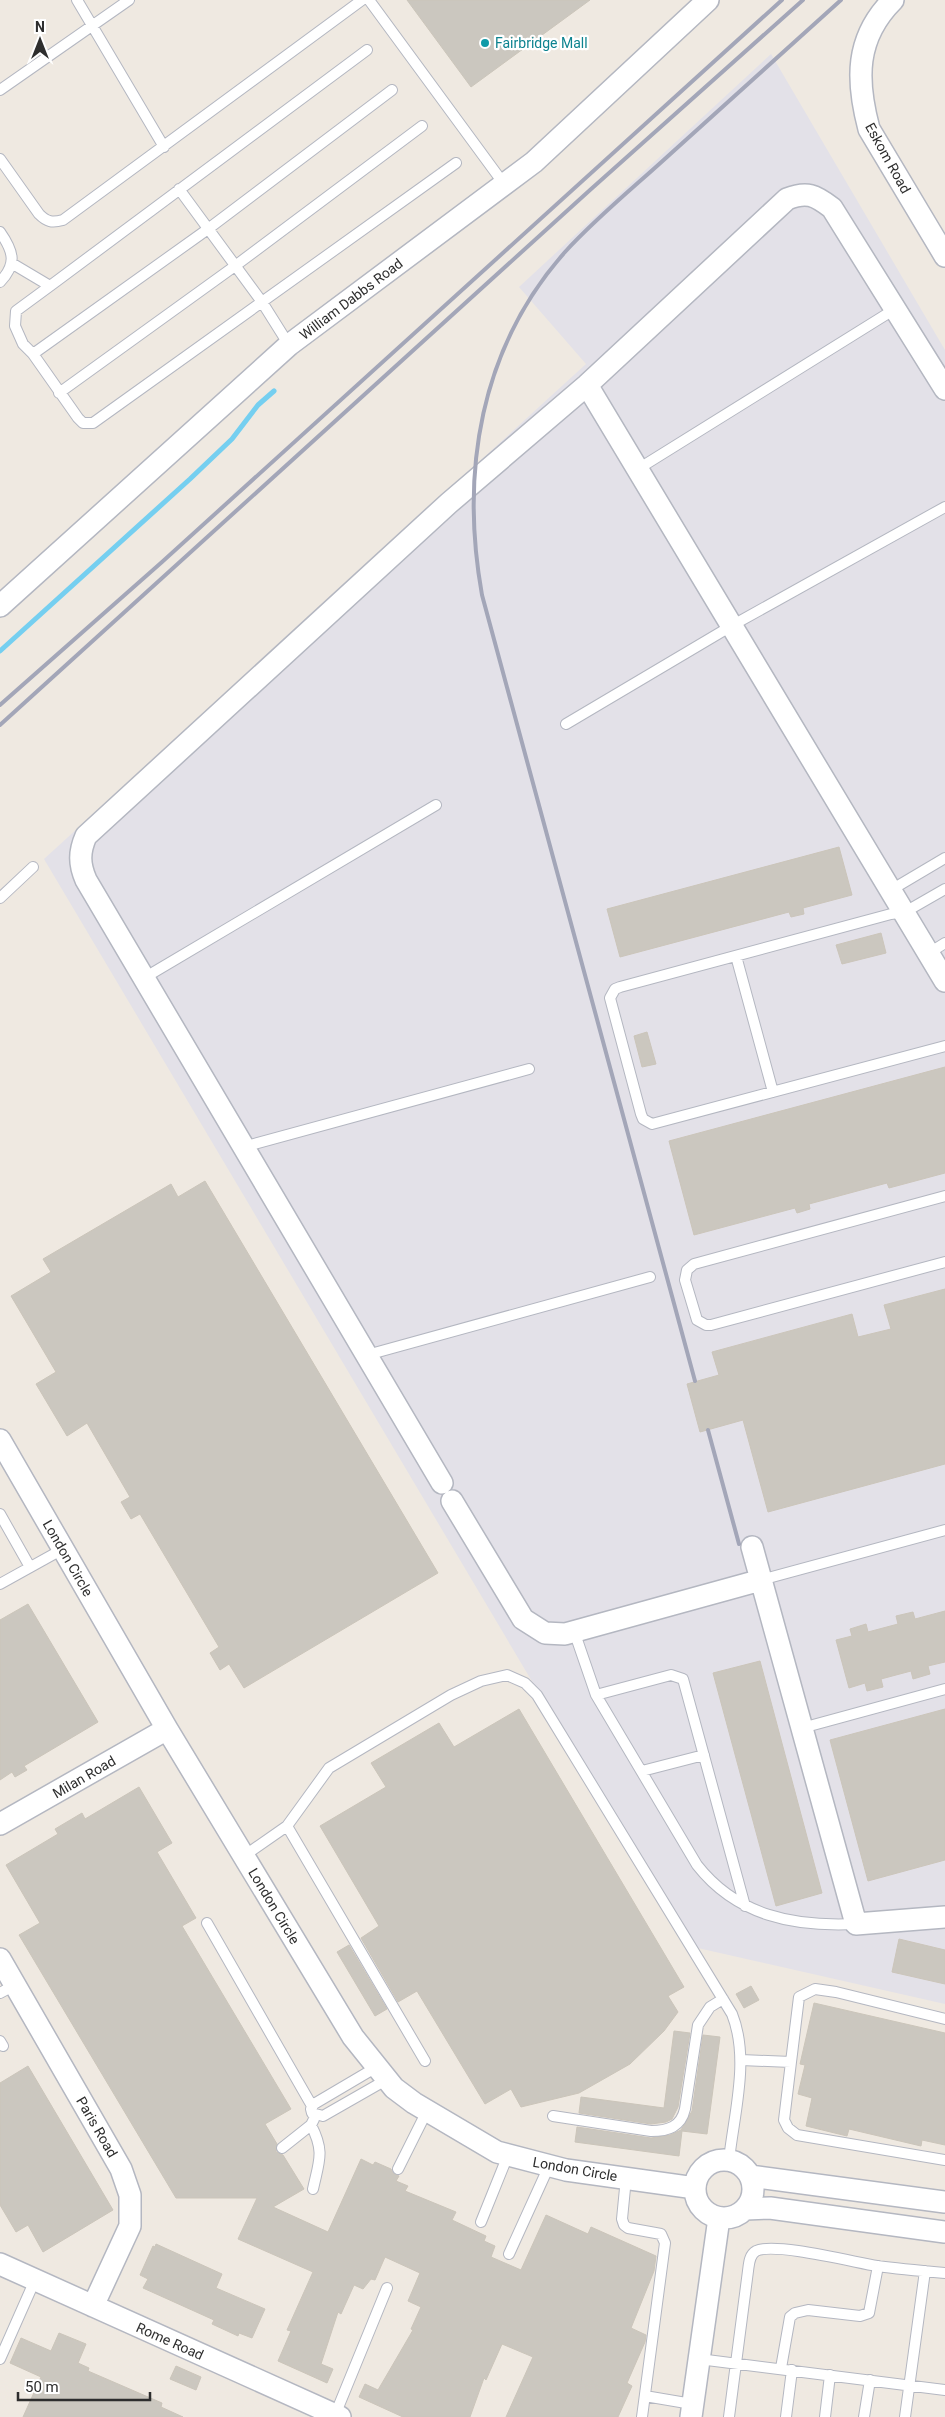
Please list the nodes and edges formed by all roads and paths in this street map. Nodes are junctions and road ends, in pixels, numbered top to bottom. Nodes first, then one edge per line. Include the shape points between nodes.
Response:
1 (77, 0) edge
2 (130, 0) edge
3 (362, 0) edge
4 (369, 0) edge
5 (708, 0) edge
6 (893, 0) edge
7 (94, 26) junction
8 (367, 50) dead end
9 (0, 90) edge
10 (392, 90) dead end
11 (422, 126) dead end
12 (164, 147) junction
13 (0, 159) edge
14 (456, 163) dead end
15 (504, 184) junction
16 (179, 189) junction
17 (208, 229) junction
18 (0, 232) edge
19 (945, 256) edge
20 (13, 264) junction
21 (235, 266) junction
22 (0, 282) edge
23 (50, 286) junction
24 (262, 302) junction
25 (895, 309) junction
26 (289, 345) junction
27 (33, 354) junction
28 (587, 384) junction
29 (945, 389) edge
30 (59, 393) junction
31 (638, 469) junction
32 (945, 507) edge
33 (0, 606) edge
34 (733, 625) junction
35 (566, 724) dead end
36 (436, 805) dead end
37 (945, 858) edge
38 (33, 867) dead end
39 (945, 888) edge
40 (891, 890) junction
41 (0, 898) edge
42 (905, 912) junction
43 (937, 948) edge
44 (736, 956) junction
45 (144, 978) junction
46 (945, 981) edge
47 (945, 1046) edge
48 (529, 1069) dead end
49 (772, 1092) junction
50 (243, 1147) junction
51 (945, 1196) edge
52 (945, 1262) edge
53 (650, 1277) dead end
54 (367, 1355) junction
55 (0, 1440) edge
56 (0, 1514) edge
57 (945, 1530) edge
58 (752, 1547) dead end
59 (63, 1549) junction
60 (30, 1567) junction
61 (762, 1580) junction
62 (0, 1584) edge
63 (574, 1631) junction
64 (945, 1689) edge
65 (596, 1695) junction
66 (802, 1728) junction
67 (167, 1729) junction
68 (704, 1755) junction
69 (642, 1771) junction
70 (0, 1824) edge
71 (287, 1826) junction
72 (244, 1856) junction
73 (745, 1906) junction
74 (945, 1917) edge
75 (207, 1922) dead end
76 (856, 1924) junction
77 (0, 1959) edge
78 (8, 1989) edge
79 (723, 1999) junction
80 (945, 2019) edge
81 (741, 2060) junction
82 (425, 2061) dead end
83 (791, 2062) junction
84 (381, 2074) junction
85 (427, 2111) junction
86 (313, 2116) junction
87 (553, 2116) dead end
88 (282, 2148) dead end
89 (508, 2155) junction
90 (729, 2160) junction
91 (945, 2160) edge
92 (549, 2166) junction
93 (398, 2169) dead end
94 (750, 2176) junction
95 (626, 2178) junction
96 (695, 2188) junction
97 (313, 2189) dead end
98 (945, 2202) edge
99 (746, 2209) junction
100 (719, 2218) junction
101 (481, 2222) dead end
102 (945, 2232) edge
103 (509, 2254) dead end
104 (0, 2264) edge
105 (878, 2266) junction
106 (925, 2271) junction
107 (945, 2273) edge
108 (35, 2280) junction
109 (387, 2288) dead end
110 (93, 2306) junction
111 (0, 2359) edge
112 (699, 2359) junction
113 (737, 2363) junction
114 (781, 2368) junction
115 (792, 2370) junction
116 (830, 2375) junction
117 (870, 2380) junction
118 (909, 2385) junction
119 (945, 2390) edge
120 (645, 2396) junction
121 (692, 2410) edge
122 (337, 2416) edge
123 (642, 2417) edge
124 (729, 2417) edge
125 (786, 2417) edge
126 (825, 2417) edge
127 (864, 2417) edge
128 (905, 2417) edge

1 - 7 lane
2 - 7 lane
3 - 12 lane
4 - 15 lane
5 - 15 street, William Dabbs Road via 534,162
6 - 19 street, Eskom Road via 875,22 862,53 860,69 865,113 869,129
7 - 9 lane
7 - 12 lane
8 - 16 lane
10 - 17 lane
11 - 21 lane
12 - 13 lane via 77,212 54,222 46,221 39,214
14 - 24 lane
15 - 26 street, William Dabbs Road
16 - 17 lane
16 - 23 lane
17 - 21 lane
17 - 27 lane
18 - 20 lane
20 - 22 lane
20 - 23 lane
21 - 24 lane
21 - 30 lane
23 - 27 lane via 19,308 15,316 15,326 23,344
24 - 26 lane
24 - 30 lane via 93,423 83,423
25 - 28 street via 832,208 819,198 801,193 787,199
25 - 29 street
25 - 31 lane
26 - 33 street, William Dabbs Road
27 - 30 lane
28 - 31 street
28 - 45 street via 449,503 86,836 80,852 82,871
31 - 34 street
32 - 34 lane
34 - 35 lane
34 - 40 street
36 - 45 lane
37 - 40 lane
38 - 41 lane
39 - 42 lane
40 - 42 street
42 - 43 street
42 - 44 lane
43 - 46 street
44 - 49 lane
44 - 49 lane via 620,987 612,993 611,1003 643,1119 652,1124
45 - 50 street
47 - 49 lane
48 - 50 lane
50 - 54 street
51 - 52 lane via 694,1264 686,1270 685,1280 697,1320 706,1325
53 - 54 lane
54 - 63 street via 523,1619 545,1633
55 - 59 street, London Circle
56 - 60 lane
57 - 61 lane
58 - 61 street
59 - 60 lane
59 - 67 street, London Circle
60 - 62 lane
61 - 63 street
61 - 66 street
63 - 65 lane
64 - 66 lane
65 - 68 lane via 671,1675 679,1676 684,1682
65 - 69 lane
66 - 76 street
67 - 70 street, Milan Road
67 - 72 street, London Circle
68 - 69 lane
68 - 73 lane
69 - 73 lane via 697,1865 719,1889
71 - 72 lane
71 - 79 lane via 321,1776 355,1751 481,1680 507,1675 518,1678 537,1695
71 - 82 lane
72 - 84 street, London Circle via 353,2036
73 - 76 lane via 767,1915 828,1925
74 - 76 street
75 - 86 lane
77 - 78 street, Paris Road
78 - 110 street, Paris Road via 121,2169 130,2195 130,2226
79 - 81 lane via 737,2027
79 - 87 lane via 710,2006 698,2025 683,2119 674,2127 651,2130
80 - 83 lane via 815,1989 800,1998
81 - 83 lane
81 - 90 lane
83 - 91 lane via 784,2120 797,2135
84 - 85 street, London Circle via 394,2088
84 - 86 lane
84 - 86 lane via 324,2116
85 - 89 street, London Circle via 497,2152
85 - 93 lane
86 - 88 lane
86 - 97 lane via 321,2150
89 - 92 street, London Circle
89 - 101 lane
90 - 94 street via 740,2165
90 - 96 street via 713,2162 704,2169
92 - 95 street, London Circle
92 - 103 lane
94 - 98 street
94 - 99 street via 753,2189
95 - 96 street, London Circle
95 - 120 lane via 624,2225 660,2234 666,2243
96 - 100 street via 697,2200 704,2210
99 - 100 street via 738,2215
99 - 102 street via 770,2208
100 - 112 street
104 - 108 street, Rome Road
105 - 106 lane
105 - 113 lane via 784,2250 754,2252 750,2256
105 - 114 lane via 869,2314 860,2316 801,2310 790,2317
106 - 107 lane
106 - 118 lane
108 - 110 street, Rome Road
108 - 111 lane
109 - 122 lane
110 - 122 street, Rome Road
112 - 113 lane
112 - 121 street
113 - 114 lane
113 - 124 lane
114 - 115 lane
115 - 116 lane
115 - 125 lane
116 - 117 lane
116 - 126 lane
117 - 118 lane
117 - 127 lane
118 - 119 lane
118 - 128 lane
120 - 121 lane
120 - 123 lane

